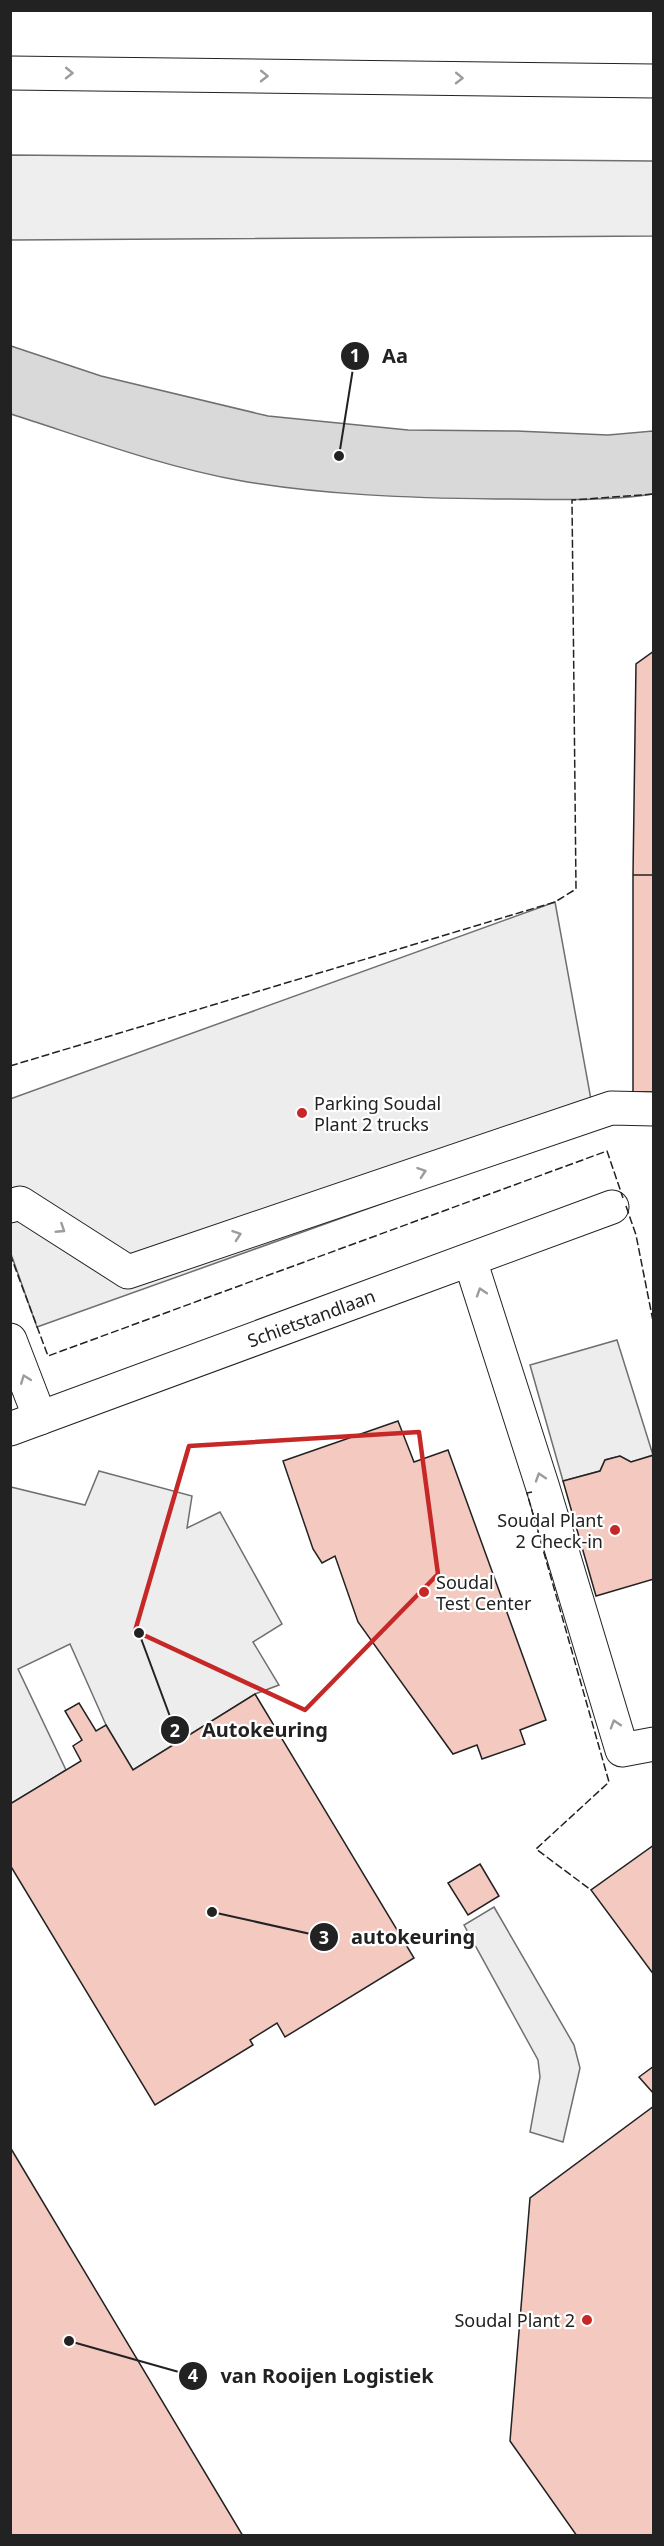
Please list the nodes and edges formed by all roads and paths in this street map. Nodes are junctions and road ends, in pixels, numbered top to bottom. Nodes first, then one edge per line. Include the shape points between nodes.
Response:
1 (10, 73) edge
2 (654, 81) edge
3 (654, 1109) edge
4 (10, 1206) edge
5 (612, 1207) dead end
6 (470, 1260) junction
7 (10, 1340) edge
8 (25, 1424) edge
9 (654, 1744) edge

1 -> 2 main road
4 -> 3 main road via 20,1203 128,1272 611,1108
5 - 6 main road, Schietstandlaan
6 - 8 main road, Schietstandlaan
9 -> 6 main road via 622,1750
8 -> 7 main road

